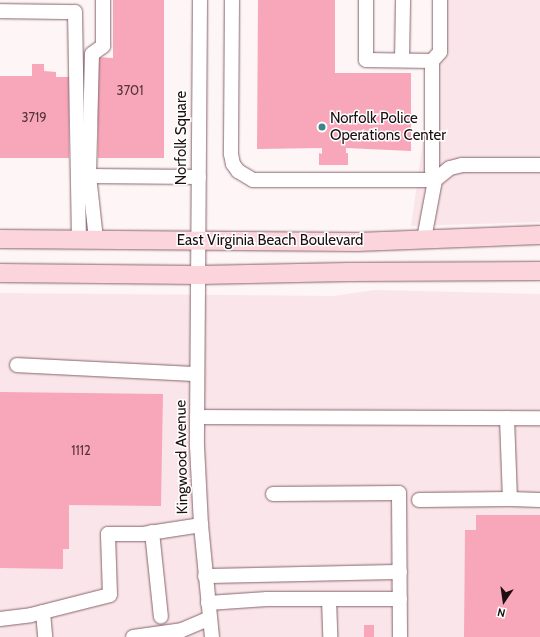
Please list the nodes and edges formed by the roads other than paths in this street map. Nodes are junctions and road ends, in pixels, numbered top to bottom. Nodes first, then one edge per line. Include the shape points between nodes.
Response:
1 (104, 0) edge
2 (200, 0) edge
3 (232, 0) edge
4 (366, 0) edge
5 (403, 0) edge
6 (440, 0) edge
7 (0, 11) edge
8 (402, 60) junction
9 (432, 61) junction
10 (540, 165) edge
11 (89, 176) junction
12 (199, 177) junction
13 (435, 180) junction
14 (540, 234) edge
15 (0, 239) edge
16 (87, 239) junction
17 (424, 239) junction
18 (199, 240) junction
19 (540, 271) edge
20 (0, 273) edge
21 (199, 275) junction
22 (17, 365) dead end
23 (198, 374) junction
24 (197, 417) junction
25 (507, 418) junction
26 (540, 418) edge
27 (273, 494) dead end
28 (419, 500) dead end
29 (510, 500) junction
30 (540, 500) edge
31 (201, 525) junction
32 (152, 532) junction
33 (400, 572) junction
34 (205, 576) junction
35 (329, 599) junction
36 (400, 599) junction
37 (208, 603) junction
38 (43, 612) junction
39 (161, 617) dead end
40 (210, 618) junction
41 (0, 619) edge
42 (182, 634) edge
43 (45, 637) edge
44 (133, 637) edge
45 (212, 637) edge
46 (330, 637) edge
47 (400, 637) edge

1 - 11 street via 103,46 92,54
2 - 12 street, Norfolk Square
3 - 13 street via 231,154 238,171 258,182
4 - 8 street via 366,60
5 - 8 street
6 - 9 street via 440,52
7 - 16 street via 75,12
8 - 9 street
9 - 13 street via 432,170
10 - 13 street via 462,165 450,168
11 - 12 street
11 - 16 street
12 - 18 street, Norfolk Square
13 - 17 street
14 - 17 main road, East Virginia Beach Boulevard
15 - 16 main road, East Virginia Beach Boulevard
16 - 18 main road, East Virginia Beach Boulevard
17 - 18 main road, East Virginia Beach Boulevard via 357,242
18 - 21 street, Norfolk Square
19 - 21 main road, East Virginia Beach Boulevard
20 - 21 main road, East Virginia Beach Boulevard
21 - 23 street, Kingwood Avenue
22 - 23 street
23 - 24 street, Kingwood Avenue
24 - 25 street
24 - 31 street, Kingwood Avenue
25 - 26 street
25 - 29 street
27 - 33 street via 399,493
28 - 29 street
29 - 30 street
31 - 32 street
31 - 34 street, Kingwood Avenue
32 - 38 street via 108,534 110,596
32 - 39 street
33 - 34 street
33 - 36 street
34 - 37 street, Kingwood Avenue
35 - 36 street
35 - 37 street via 267,599
35 - 46 street
36 - 47 street
37 - 40 street, Kingwood Avenue
38 - 41 street
38 - 43 street
40 - 42 street
40 - 45 street, Kingwood Avenue
42 - 44 street

